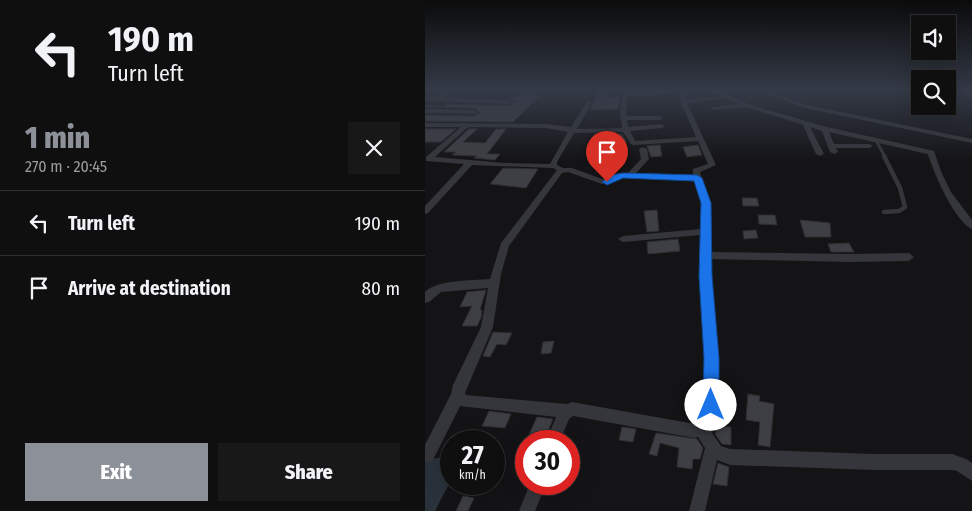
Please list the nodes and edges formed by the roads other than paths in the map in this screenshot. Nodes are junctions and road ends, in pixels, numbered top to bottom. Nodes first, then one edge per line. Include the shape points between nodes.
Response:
1 (582, 114) edge
2 (623, 114) edge
3 (691, 114) edge
4 (777, 114) edge
5 (842, 114) edge
6 (623, 118) junction
7 (660, 118) dead end
8 (782, 122) dead end
9 (805, 123) junction
10 (425, 125) edge
11 (466, 126) junction
12 (662, 126) dead end
13 (821, 128) junction
14 (626, 129) junction
15 (571, 130) junction
16 (701, 139) junction
17 (972, 141) edge
18 (877, 142) junction
19 (869, 146) dead end
20 (643, 149) dead end
21 (820, 154) dead end
22 (470, 162) junction
23 (559, 168) junction
24 (629, 176) junction
25 (697, 178) junction
26 (425, 211) edge
27 (884, 212) dead end
28 (972, 226) edge
29 (705, 232) junction
30 (623, 239) dead end
31 (705, 255) junction
32 (909, 257) dead end
33 (495, 283) junction
34 (425, 299) edge
35 (457, 395) junction
36 (567, 411) junction
37 (557, 430) edge
38 (702, 430) junction
39 (712, 448) junction
40 (428, 455) dead end
41 (972, 473) edge
42 (534, 495) edge
43 (527, 511) edge
44 (697, 511) edge

1 - 15 street
2 - 6 street
3 - 16 street
4 - 9 street
5 - 17 street
6 - 7 street
6 - 14 street
8 - 9 street
9 - 13 street
9 - 21 street
10 - 11 street
11 - 15 street via 546,126
11 - 22 street via 429,159
12 - 14 street
13 - 18 street
13 - 19 street via 825,130 833,150
14 - 15 street
14 - 16 street via 633,143
15 - 23 street via 553,162
16 - 25 street via 712,165 696,171
18 - 27 lane via 900,188 905,207
18 - 28 street via 931,154 936,173 953,204
20 - 24 street via 645,160
22 - 23 street
22 - 26 street
23 - 24 street via 602,182
23 - 33 street via 508,237 501,252
24 - 25 street
25 - 29 street via 706,203
29 - 30 street
29 - 31 street
31 - 32 street
31 - 38 street via 711,420
33 - 34 street via 439,288
33 - 35 street via 487,328
35 - 36 street via 463,401
35 - 40 street
36 - 37 street
36 - 38 street via 572,409
38 - 39 street
39 - 41 street via 730,457 953,462
39 - 44 street
42 - 43 street

